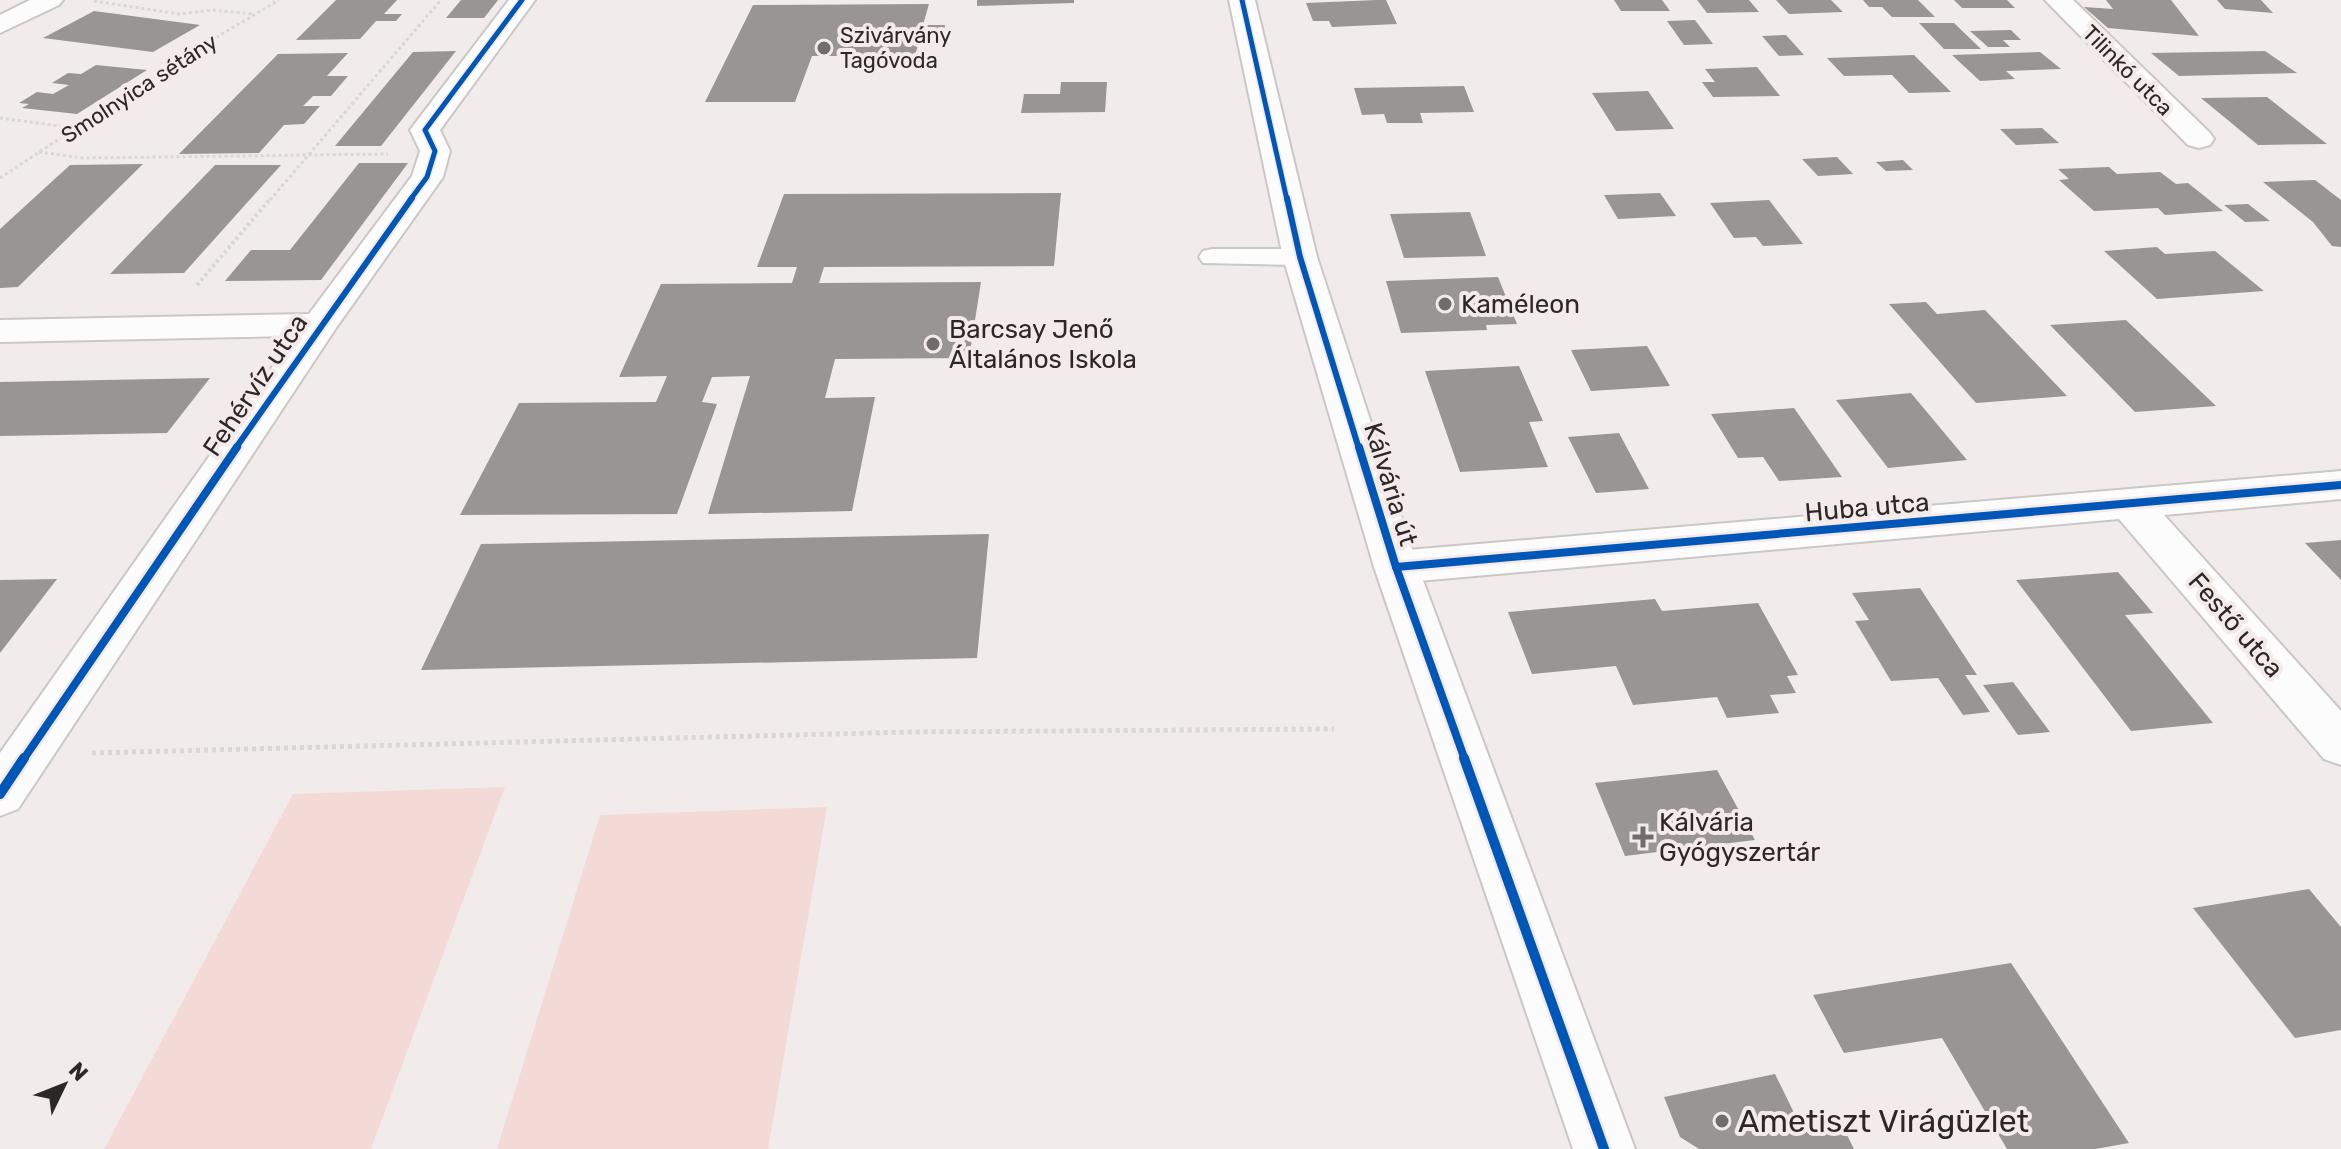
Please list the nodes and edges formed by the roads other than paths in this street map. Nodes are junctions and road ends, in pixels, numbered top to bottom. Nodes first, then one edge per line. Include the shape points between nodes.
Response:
1 (50, 0) edge
2 (522, 0) edge
3 (1242, 0) edge
4 (2058, 0) edge
5 (0, 25) edge
6 (2199, 139) dead end
7 (1212, 257) dead end
8 (1300, 257) junction
9 (320, 325) junction
10 (0, 331) edge
11 (2341, 485) edge
12 (2131, 505) junction
13 (1396, 567) junction
14 (2341, 745) edge
15 (0, 794) edge
16 (1604, 1149) edge

1 - 5 street
2 - 9 street, Fehérvíz utca via 425,130 435,151 427,177
3 - 8 street, Kálvária út
4 - 6 street, Tilinkó utca
7 - 8 lane
8 - 13 street, Kálvária út
9 - 10 street, Fehérvíz utca
9 - 15 street, Fehérvíz utca
11 - 12 street, Huba utca
12 - 13 street, Huba utca
12 - 14 street, Festő utca
13 - 16 street, Kálvária út

